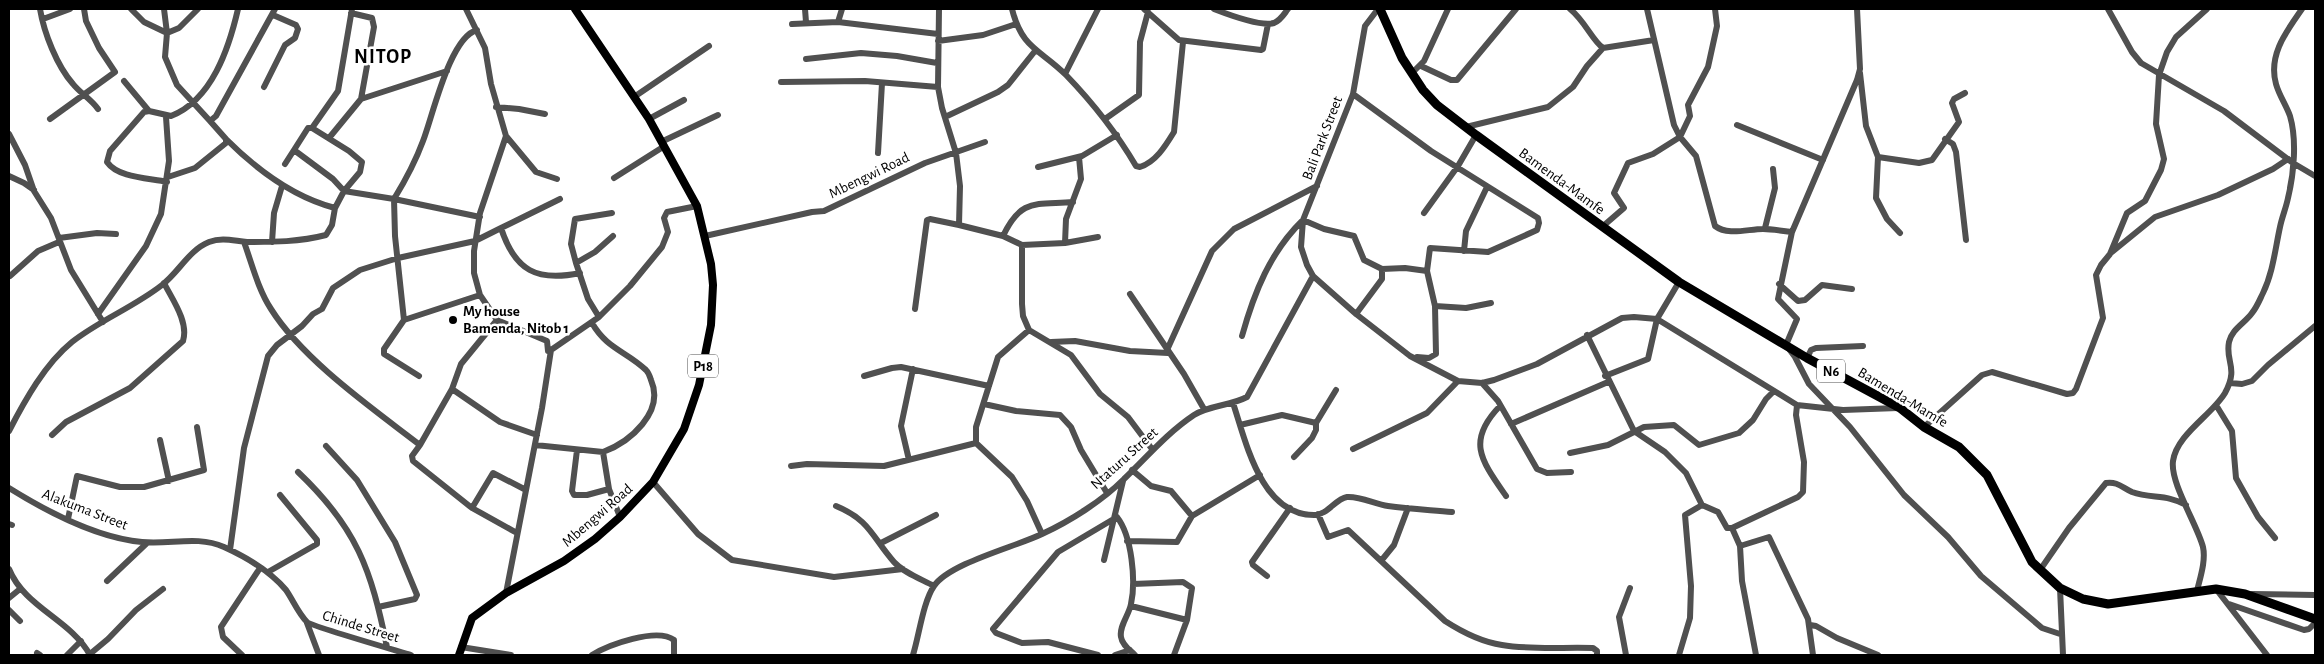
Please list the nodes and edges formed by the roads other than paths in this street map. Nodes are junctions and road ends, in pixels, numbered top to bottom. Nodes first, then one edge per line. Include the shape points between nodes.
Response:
1 (40, 9) edge
2 (70, 9) edge
3 (84, 9) edge
4 (131, 9) edge
5 (164, 9) edge
6 (198, 9) edge
7 (238, 9) edge
8 (466, 9) edge
9 (575, 9) edge
10 (805, 9) edge
11 (842, 9) edge
12 (939, 9) edge
13 (1012, 9) edge
14 (1098, 9) edge
15 (1214, 9) edge
16 (1288, 9) edge
17 (1379, 9) edge
18 (1448, 9) edge
19 (1516, 9) edge
20 (1570, 9) edge
21 (1647, 9) edge
22 (1715, 9) edge
23 (1857, 9) edge
24 (2108, 9) edge
25 (2207, 9) edge
26 (2302, 9) edge
27 (1146, 10) edge
28 (351, 11) edge
29 (274, 12) edge
30 (1230, 12) edge
31 (43, 19) junction
32 (806, 22) junction
33 (838, 22) junction
34 (792, 24) dead end
35 (1016, 24) junction
36 (1268, 24) junction
37 (477, 30) junction
38 (167, 33) junction
39 (938, 37) junction
40 (1654, 40) junction
41 (1183, 42) junction
42 (709, 46) dead end
43 (1603, 48) junction
44 (1035, 51) junction
45 (806, 59) dead end
46 (938, 63) junction
47 (1421, 66) junction
48 (1860, 69) junction
49 (447, 71) junction
50 (1412, 73) junction
51 (1065, 74) junction
52 (2158, 75) junction
53 (124, 81) dead end
54 (781, 82) dead end
55 (882, 83) junction
56 (938, 87) junction
57 (264, 88) dead end
58 (1854, 88) junction
59 (1863, 89) junction
60 (1965, 93) dead end
61 (84, 94) junction
62 (1353, 94) junction
63 (634, 97) junction
64 (361, 99) junction
65 (684, 100) dead end
66 (193, 103) junction
67 (496, 107) junction
68 (98, 109) dead end
69 (149, 111) junction
70 (545, 114) dead end
71 (718, 115) dead end
72 (166, 116) junction
73 (944, 118) junction
74 (50, 119) dead end
75 (649, 119) junction
76 (1105, 119) junction
77 (210, 121) junction
78 (1737, 125) dead end
79 (1466, 127) junction
80 (312, 128) junction
81 (9, 134) edge
82 (1117, 135) junction
83 (1476, 135) junction
84 (506, 136) junction
85 (329, 138) junction
86 (1680, 138) junction
87 (226, 139) junction
88 (1945, 139) junction
89 (985, 142) dead end
90 (662, 144) junction
91 (294, 150) junction
92 (878, 153) dead end
93 (956, 153) junction
94 (1878, 156) junction
95 (1079, 157) junction
96 (1823, 160) junction
97 (2291, 161) junction
98 (285, 164) dead end
99 (1458, 166) junction
100 (1038, 167) dead end
101 (1773, 169) dead end
102 (9, 176) edge
103 (2315, 176) edge
104 (614, 178) dead end
105 (557, 179) dead end
106 (167, 180) junction
107 (282, 186) junction
108 (1316, 186) junction
109 (1487, 186) junction
110 (34, 191) junction
111 (344, 191) junction
112 (394, 199) junction
113 (560, 199) dead end
114 (1073, 202) junction
115 (697, 206) junction
116 (335, 208) junction
117 (612, 213) dead end
118 (1424, 213) dead end
119 (480, 216) junction
120 (1303, 220) junction
121 (959, 225) junction
122 (1602, 227) junction
123 (501, 228) junction
124 (1765, 228) junction
125 (1792, 232) junction
126 (1900, 233) dead end
127 (116, 234) dead end
128 (613, 236) dead end
129 (705, 236) junction
130 (1002, 236) junction
131 (1098, 237) dead end
132 (59, 240) junction
133 (1966, 240) dead end
134 (475, 241) junction
135 (244, 242) junction
136 (272, 242) junction
137 (1065, 243) junction
138 (1022, 245) junction
139 (1464, 251) junction
140 (2110, 254) junction
141 (398, 258) junction
142 (576, 263) junction
143 (1382, 268) junction
144 (1427, 271) junction
145 (580, 273) junction
146 (10, 276) dead end
147 (1313, 276) junction
148 (1679, 282) junction
149 (164, 283) junction
150 (1779, 284) junction
151 (1852, 289) dead end
152 (1130, 294) dead end
153 (480, 295) junction
154 (1491, 303) dead end
155 (1435, 306) junction
156 (915, 309) dead end
157 (98, 314) junction
158 (1356, 314) junction
159 (600, 317) junction
160 (404, 320) junction
161 (498, 320) junction
162 (1657, 320) junction
163 (104, 322) junction
164 (592, 323) junction
165 (2315, 326) edge
166 (1029, 330) junction
167 (290, 335) junction
168 (1586, 335) junction
169 (1242, 336) dead end
170 (1050, 342) junction
171 (1786, 345) junction
172 (1863, 346) dead end
173 (551, 350) junction
174 (1168, 351) junction
175 (1410, 356) junction
176 (1807, 358) junction
177 (913, 369) junction
178 (419, 376) dead end
179 (864, 376) dead end
180 (1607, 379) junction
181 (1458, 381) junction
182 (1482, 383) junction
183 (2230, 383) junction
184 (989, 386) junction
185 (452, 389) junction
186 (1336, 390) dead end
187 (1774, 391) junction
188 (1233, 403) junction
189 (984, 404) junction
190 (2216, 404) junction
191 (1797, 405) junction
192 (1500, 406) junction
193 (1833, 408) junction
194 (1900, 408) junction
195 (1204, 409) junction
196 (1316, 423) junction
197 (1511, 424) junction
198 (1240, 425) junction
199 (197, 427) dead end
200 (1924, 427) junction
201 (9, 431) edge
202 (1634, 431) junction
203 (52, 435) dead end
204 (537, 435) junction
205 (160, 440) dead end
206 (976, 443) junction
207 (535, 444) junction
208 (420, 445) junction
209 (326, 446) dead end
210 (1152, 449) junction
211 (1353, 449) dead end
212 (576, 450) junction
213 (603, 452) junction
214 (1570, 454) dead end
215 (1294, 457) dead end
216 (909, 460) junction
217 (791, 466) dead end
218 (1132, 470) junction
219 (298, 472) dead end
220 (1570, 472) dead end
221 (1260, 475) junction
222 (1123, 480) junction
223 (170, 482) junction
224 (653, 482) junction
225 (9, 488) edge
226 (609, 489) junction
227 (526, 490) junction
228 (1107, 493) junction
229 (280, 495) dead end
230 (1506, 496) dead end
231 (1702, 505) junction
232 (2186, 505) junction
233 (836, 506) dead end
234 (472, 508) junction
235 (1290, 508) junction
236 (1408, 508) junction
237 (1452, 512) dead end
238 (1318, 514) junction
239 (936, 515) dead end
240 (1192, 516) junction
241 (620, 517) junction
242 (1114, 518) junction
243 (68, 519) junction
244 (1732, 528) junction
245 (517, 533) junction
246 (1042, 534) junction
247 (2275, 538) dead end
248 (1127, 541) junction
249 (147, 543) junction
250 (881, 544) junction
251 (1740, 546) junction
252 (230, 550) junction
253 (1104, 560) dead end
254 (1381, 561) junction
255 (260, 568) junction
256 (9, 569) edge
257 (903, 569) junction
258 (2040, 570) junction
259 (268, 572) junction
260 (1267, 576) dead end
261 (10, 578) edge
262 (107, 581) dead end
263 (1133, 584) junction
264 (934, 586) junction
265 (163, 588) dead end
266 (1630, 588) dead end
267 (2060, 588) junction
268 (20, 589) junction
269 (2216, 589) junction
270 (2198, 591) junction
271 (506, 593) junction
272 (2245, 594) junction
273 (2315, 595) edge
274 (9, 598) edge
275 (2229, 604) junction
276 (1131, 606) junction
277 (378, 607) junction
278 (9, 610) edge
279 (2315, 619) edge
280 (1188, 620) junction
281 (20, 621) dead end
282 (308, 623) junction
283 (2315, 623) edge
284 (1810, 626) junction
285 (2060, 634) junction
286 (81, 641) junction
287 (387, 647) junction
288 (461, 647) junction
289 (1133, 653) edge
290 (90, 654) edge
291 (67, 655) edge
292 (242, 655) edge
293 (320, 655) edge
294 (411, 655) edge
295 (459, 655) edge
296 (511, 655) edge
297 (592, 655) edge
298 (674, 655) edge
299 (913, 655) edge
300 (1098, 655) edge
301 (1115, 655) edge
302 (1174, 655) edge
303 (1597, 655) edge
304 (1626, 655) edge
305 (1680, 655) edge
306 (1756, 655) edge
307 (1813, 655) edge
308 (1878, 655) edge
309 (2063, 655) edge
310 (2267, 655) edge

1 - 31 street
2 - 31 street
3 - 61 street via 98,48 115,70 114,74
4 - 38 street via 144,22
5 - 38 street
6 - 38 street via 179,28
7 - 66 street via 233,32 218,67
8 - 37 street
9 - 63 main road, Mbengwi Road / P18
10 - 32 street
11 - 33 street
12 - 39 street
13 - 35 street
14 - 51 street
15 - 30 street
16 - 36 street via 1278,21
17 - 50 highway, Bamenda-Mamfe / N6
17 - 62 street, Bali Park Street via 1365,26
18 - 47 street
19 - 47 street via 1459,78 1451,80
20 - 43 street via 1581,17
21 - 40 street
22 - 86 street via 1717,26 1708,67 1688,105 1690,116
23 - 48 street
24 - 52 street via 2132,52
25 - 52 street via 2176,37
26 - 97 street via 2278,48 2274,69 2293,132
27 - 41 street
27 - 76 street via 1140,42 1139,95
28 - 64 street via 369,16 374,21
28 - 80 street via 338,91
29 - 57 street via 299,26 294,38 285,45
29 - 77 street via 216,116
30 - 36 street
31 - 61 street via 65,72
32 - 33 street
32 - 34 street
33 - 39 street
35 - 39 street via 983,35
35 - 44 street
36 - 41 street via 1261,50
37 - 49 street via 467,35
37 - 67 street via 485,48
38 - 66 street via 164,57 177,85
39 - 46 street
40 - 43 street
40 - 86 street
41 - 82 street via 1177,122 1167,144 1151,161 1140,167 1136,166
42 - 63 street
43 - 79 street via 1573,87 1548,107
44 - 51 street
44 - 73 street via 1008,85
45 - 46 street via 861,53
46 - 56 street
47 - 50 street
48 - 58 street
48 - 59 street
49 - 64 street
49 - 112 street via 422,144
50 - 79 highway, Bamenda-Mamfe / N6 via 1437,105
51 - 76 street
52 - 97 street via 2224,111
52 - 140 street via 2156,124 2164,159 2144,201 2127,214
53 - 69 street
54 - 55 street
55 - 56 street
55 - 92 street
56 - 73 street
58 - 59 street
58 - 96 street
59 - 94 street via 1866,126
60 - 88 street via 1952,103 1959,122
61 - 68 street
61 - 74 street
62 - 99 street via 1431,151
62 - 108 street, Bali Park Street
63 - 75 main road, Mbengwi Road / P18
64 - 85 street
65 - 75 street
66 - 72 street via 183,111
66 - 77 street
67 - 70 street
67 - 84 street
69 - 72 street
69 - 106 street via 141,115 110,152 107,162 131,175
71 - 90 street
72 - 106 street
73 - 93 street
75 - 90 main road, Mbengwi Road / P18
76 - 82 street
77 - 87 street
78 - 96 street
79 - 83 highway, Bamenda-Mamfe / N6
80 - 85 street
80 - 91 street via 308,128
81 - 110 street
82 - 95 street
83 - 99 street
83 - 122 highway, Bamenda-Mamfe / N6
84 - 105 street via 536,172
84 - 119 street
85 - 111 street via 362,162 362,168
86 - 122 street via 1653,154 1628,162 1614,193 1624,208
86 - 124 street via 1696,156 1715,226 1736,231
87 - 106 street via 222,147 195,168
87 - 107 street
88 - 94 street via 1932,160 1925,163
88 - 133 street via 1953,144 1956,152
89 - 93 street, Mbengwi Road
90 - 104 street
90 - 115 main road, Mbengwi Road / P18
91 - 98 street
91 - 111 street
93 - 121 street via 960,186
93 - 129 street, Mbengwi Road via 925,163 824,212
94 - 126 street via 1876,198 1887,220
95 - 100 street
95 - 114 street via 1081,179
96 - 125 street
97 - 103 street
97 - 140 street via 2218,195 2155,217
97 - 183 street via 2288,198 2273,266 2253,312 2233,333 2229,343 2233,370
99 - 109 street
99 - 118 street
101 - 124 street via 1775,188
102 - 110 street
106 - 157 street via 161,214 146,246
107 - 116 street
107 - 136 street via 274,213
108 - 120 street, Bali Park Street
108 - 174 street via 1234,229 1220,242 1212,252
109 - 139 street via 1466,232
109 - 139 street via 1538,218 1539,227 1492,251
110 - 132 street via 51,218
111 - 112 street
111 - 116 street
112 - 119 street
112 - 141 street
113 - 123 street
114 - 130 street via 1021,209 1010,220
114 - 137 street via 1065,223
115 - 129 main road, Mbengwi Road / P18
115 - 159 street via 665,214 668,232 662,247
116 - 136 street via 332,225 326,235 303,241
117 - 142 street via 575,219 571,244
119 - 134 street
120 - 143 street via 1354,236 1364,260
120 - 147 street, Bali Park Street via 1301,247
120 - 169 street via 1284,241 1258,286
121 - 130 street
121 - 156 street via 927,220
122 - 148 highway, Bamenda-Mamfe / N6
123 - 134 street
123 - 145 street via 523,268 549,276
124 - 125 street
125 - 150 street
127 - 132 street via 97,233
128 - 142 street
129 - 224 main road, Mbengwi Road / P18 via 714,285 711,325 699,385 684,429
130 - 138 street
131 - 137 street
132 - 146 street via 38,251
132 - 157 street via 70,270
134 - 141 street
134 - 153 street via 474,272
135 - 136 street
135 - 149 street via 222,239 209,242 196,250
135 - 167 street via 270,308
137 - 138 street
138 - 166 street via 1022,304
139 - 144 street via 1430,248
140 - 200 street via 2096,275 2103,310 2100,329 2073,392 2067,394 1992,372 1982,375
141 - 160 street
141 - 167 street via 360,270 333,288 322,309
142 - 145 street
143 - 144 street
143 - 158 street via 1382,279
144 - 155 street
145 - 159 street via 588,299
147 - 158 street
147 - 188 street, Ntaturu Street via 1251,393
148 - 162 street
148 - 171 highway, Bamenda-Mamfe / N6
149 - 163 street
149 - 203 street via 184,325 183,341 130,388 66,422
150 - 151 street via 1798,301 1805,300 1822,285
150 - 171 street via 1779,302 1797,319
152 - 174 street
153 - 160 street
153 - 161 street
154 - 155 street via 1466,308
155 - 175 street via 1436,354 1429,358
157 - 163 street
158 - 175 street
159 - 164 street
160 - 178 street via 384,349 384,354
161 - 173 street via 547,341 548,351
161 - 185 street via 461,364
162 - 168 street via 1634,316 1622,318
162 - 180 street via 1648,359
162 - 187 street
163 - 201 street via 72,342 51,362
164 - 173 street
164 - 213 street via 600,338 648,371 655,389 646,421 613,448
165 - 183 street via 2252,381
166 - 170 street
166 - 184 street via 998,358
167 - 208 street via 341,382
167 - 252 street via 277,345 265,365 244,448
168 - 180 street
168 - 182 street via 1537,364
170 - 174 street via 1075,341 1130,351
170 - 210 street via 1072,355 1100,394 1128,417
171 - 176 highway, Bamenda-Mamfe / N6
171 - 193 street via 1809,384
172 - 176 street via 1816,348
173 - 204 street
174 - 195 street
175 - 181 street
176 - 194 highway, Bamenda-Mamfe / N6
177 - 179 street via 892,368
177 - 184 street
177 - 216 street via 901,426
180 - 197 street
180 - 202 street
181 - 182 street
181 - 211 street via 1426,413
182 - 192 street
183 - 190 street
184 - 189 street
185 - 204 street via 500,422
185 - 208 street
186 - 196 street
187 - 191 street
187 - 202 street via 1739,433 1702,445 1674,424
188 - 195 street, Ntaturu Street
188 - 198 street
189 - 206 street via 976,427
189 - 228 street via 1060,415 1071,428
190 - 232 street via 2191,430 2175,454 2173,469
190 - 247 street via 2232,431 2236,478 2258,517
191 - 193 street
191 - 244 street via 1804,492
192 - 197 street
192 - 230 street via 1484,425 1480,449
193 - 194 street
193 - 285 street via 1904,495 1948,537 1981,576 2042,628
194 - 200 highway, Bamenda-Mamfe / N6
195 - 210 street, Ntaturu Street
196 - 198 street via 1282,415
196 - 215 street via 1312,438
197 - 220 street via 1537,469 1547,473
198 - 221 street
199 - 223 street via 204,470
200 - 258 highway, Bamenda-Mamfe / N6 via 1959,447 1986,475 2027,554
202 - 214 street via 1608,445
202 - 231 street via 1666,452 1686,473
204 - 207 street
205 - 223 street
206 - 216 street
206 - 246 street via 1012,477
207 - 212 street
207 - 227 street
208 - 234 street via 412,461
209 - 277 street via 357,480 395,542 418,595 415,599
210 - 218 street, Ntaturu Street
212 - 213 street
212 - 226 street via 574,495
213 - 226 street
216 - 217 street via 884,466
218 - 222 street, Ntaturu Street
218 - 240 street via 1151,486 1171,491
219 - 277 street via 324,497 344,524 364,559
221 - 235 street via 1275,498
221 - 240 street
222 - 228 street, Ntaturu Street
222 - 242 street
223 - 243 street via 120,487 77,476
224 - 241 main road, Mbengwi Road / P18
224 - 257 street via 698,534 732,560 834,577
225 - 243 street, Alakuma Street
226 - 241 street
227 - 234 street via 493,473
227 - 245 street
228 - 246 street, Ntaturu Street
229 - 259 street via 318,544
231 - 244 street via 1718,512 1727,528
231 - 305 street via 1684,516 1691,594 1690,618
232 - 258 street via 2169,497 2134,493 2114,482 2106,483
232 - 270 street via 2203,548
233 - 250 street via 854,513
234 - 245 street
235 - 238 street
235 - 260 street via 1252,562
236 - 237 street
236 - 238 street via 1350,497
236 - 254 street via 1394,545
238 - 254 street via 1328,538 1348,530
239 - 250 street
240 - 248 street via 1177,542
241 - 271 main road, Mbengwi Road / P18 via 564,562
242 - 248 street via 1119,520
242 - 253 street
242 - 300 street via 1058,552 993,629 1022,643 1048,642
243 - 249 street, Alakuma Street via 106,534
244 - 251 street
245 - 271 street
246 - 264 street, Ntaturu Street via 955,570
248 - 263 street
249 - 252 street, Alakuma Street via 186,540 209,542
249 - 262 street
250 - 257 street
251 - 284 street via 1769,537
251 - 306 street via 1742,581
252 - 255 street, Alakuma Street
254 - 303 street via 1444,621 1479,639 1502,645 1593,648
255 - 259 street, Alakuma Street
255 - 292 street via 221,627 222,634
256 - 261 street
257 - 264 street
258 - 267 highway, Bamenda-Mamfe / N6
259 - 282 street, Chinde Street via 284,588
261 - 268 street
263 - 276 street
263 - 280 street via 1186,583 1192,588
264 - 299 street
265 - 290 street
266 - 304 street via 1619,617
267 - 270 highway, Bamenda-Mamfe / N6 via 2083,599 2108,604
267 - 285 street
268 - 274 street
268 - 286 street
269 - 270 highway, Bamenda-Mamfe / N6
269 - 272 highway, Bamenda-Mamfe / N6
269 - 275 street
271 - 288 main road, Mbengwi Road / P18 via 472,618
272 - 273 street
272 - 279 highway, Bamenda-Mamfe / N6
275 - 283 street via 2304,630
275 - 310 street
276 - 280 street
276 - 289 street via 1120,632 1122,641
277 - 287 street
278 - 281 street
280 - 302 street
282 - 287 street, Chinde Street
282 - 293 street
284 - 307 street
284 - 308 street
285 - 309 street
286 - 290 street
286 - 291 street
287 - 294 street, Chinde Street
288 - 295 main road, Mbengwi Road / P18
288 - 296 street
289 - 301 street
297 - 298 street via 625,640 663,636 673,639

